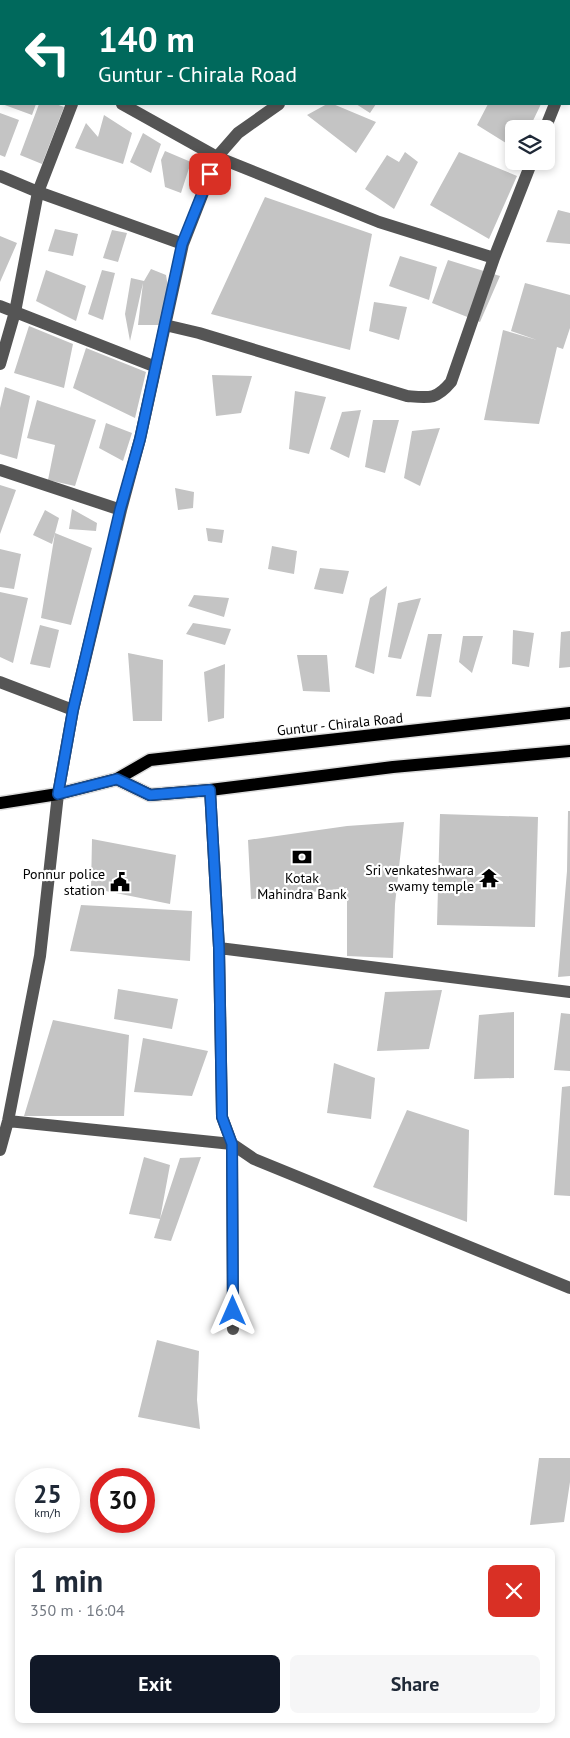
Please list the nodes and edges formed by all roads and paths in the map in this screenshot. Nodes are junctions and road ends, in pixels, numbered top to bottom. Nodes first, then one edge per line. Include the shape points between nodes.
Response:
1 (72, 105) edge
2 (124, 105) edge
3 (277, 105) edge
4 (555, 105) edge
5 (549, 120) edge
6 (217, 157) junction
7 (528, 170) edge
8 (0, 176) edge
9 (38, 192) junction
10 (182, 244) junction
11 (494, 258) junction
12 (0, 306) edge
13 (15, 312) junction
14 (165, 325) junction
15 (0, 364) edge
16 (156, 367) junction
17 (0, 470) edge
18 (120, 510) junction
19 (0, 682) edge
20 (73, 710) junction
21 (570, 713) edge
22 (570, 751) edge
23 (117, 779) junction
24 (210, 790) junction
25 (58, 794) junction
26 (0, 803) edge
27 (219, 948) junction
28 (570, 992) edge
29 (8, 1121) junction
30 (232, 1144) junction
31 (0, 1150) edge
32 (570, 1288) edge
33 (233, 1329) dead end

1 - 9 street
2 - 6 street
3 - 6 street via 238,133
4 - 5 street
6 - 10 street
6 - 11 street via 379,222
7 - 11 street
8 - 9 street
9 - 10 street
9 - 13 street
10 - 14 street
11 - 14 street via 451,382 442,392 428,398 407,396
12 - 13 street
13 - 15 street
13 - 16 street
14 - 16 street
16 - 18 street
17 - 18 street
18 - 20 street
19 - 20 street
20 - 25 street
21 - 23 main road, Guntur - Chirala Road via 150,760
22 - 24 main road via 393,767
23 - 24 main road via 150,795
23 - 25 main road, Guntur - Chirala Road
24 - 27 street
25 - 26 main road, Guntur - Chirala Road
25 - 29 street via 40,956
27 - 28 street
27 - 30 street via 222,1117
29 - 30 street
29 - 31 street
30 - 32 street via 254,1160
30 - 33 street

